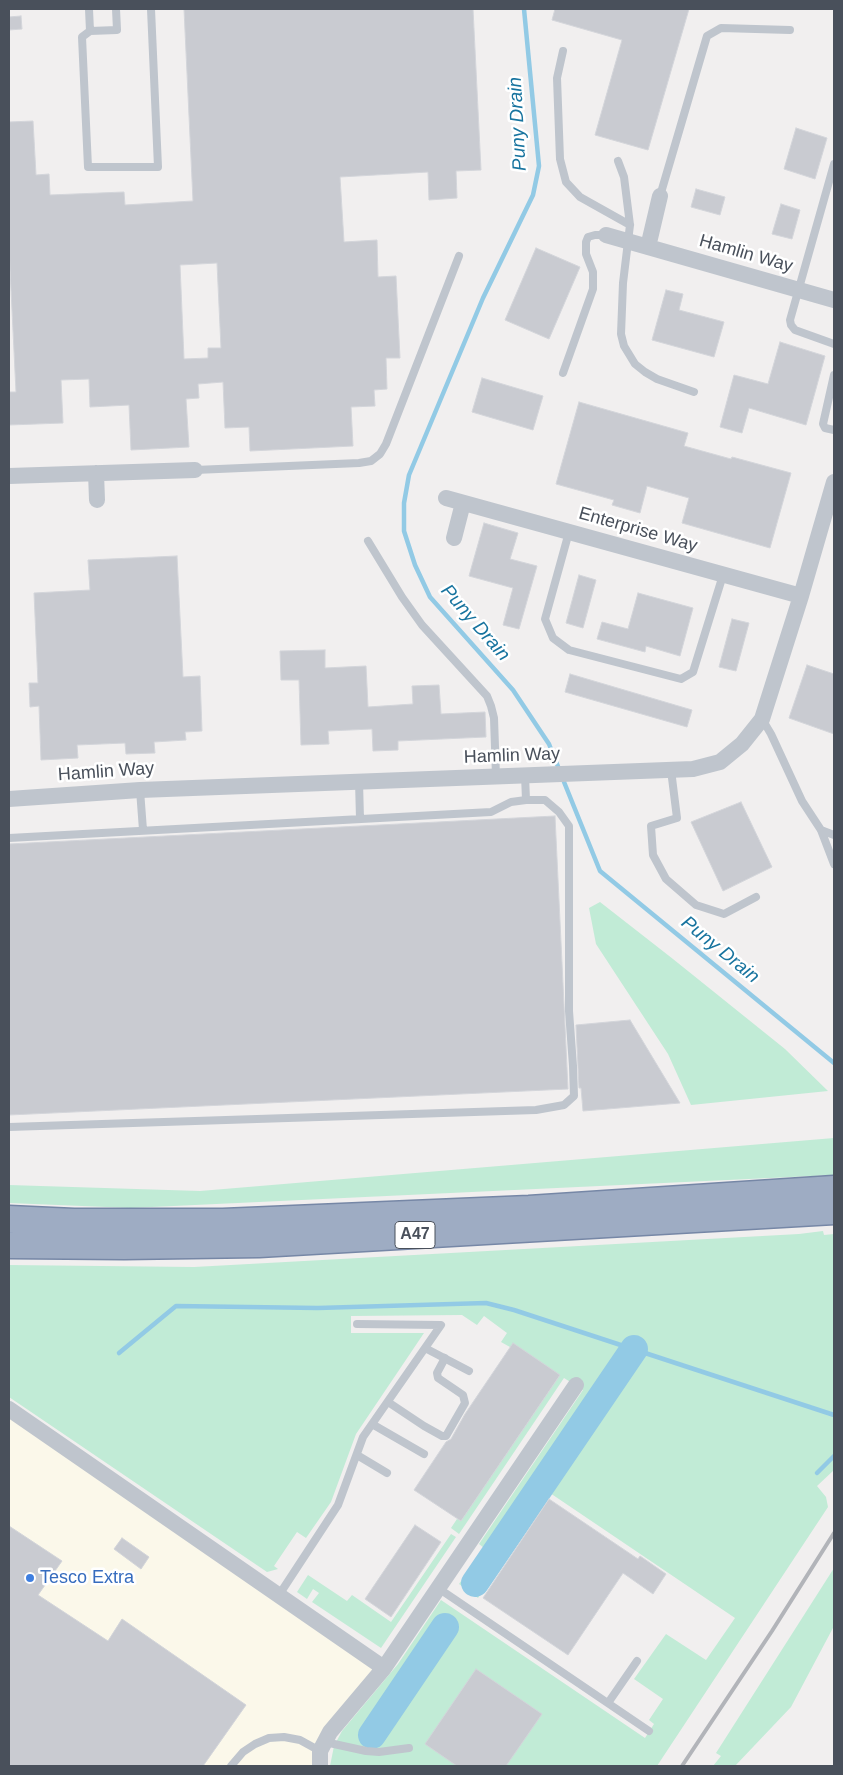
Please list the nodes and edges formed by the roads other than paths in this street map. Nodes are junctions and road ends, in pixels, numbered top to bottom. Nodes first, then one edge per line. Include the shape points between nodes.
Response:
1 (89, 9) edge
2 (116, 9) edge
3 (151, 9) edge
4 (790, 30) dead end
5 (90, 31) junction
6 (562, 51) dead end
7 (618, 161) dead end
8 (834, 164) edge
9 (660, 196) joint
10 (630, 225) junction
11 (606, 235) joint
12 (629, 241) junction
13 (648, 247) junction
14 (459, 256) dead end
15 (798, 290) junction
16 (834, 300) edge
17 (834, 344) edge
18 (563, 373) dead end
19 (834, 375) edge
20 (694, 392) dead end
21 (834, 430) edge
22 (195, 470) joint
23 (96, 473) junction
24 (9, 476) edge
25 (833, 490) edge
26 (446, 498) dead end
27 (97, 500) dead end
28 (464, 503) junction
29 (569, 532) junction
30 (454, 538) dead end
31 (368, 541) dead end
32 (724, 575) junction
33 (801, 596) junction
34 (762, 719) junction
35 (671, 770) junction
36 (525, 775) junction
37 (496, 776) junction
38 (359, 781) junction
39 (140, 790) junction
40 (9, 799) edge
41 (526, 800) junction
42 (360, 819) junction
43 (143, 830) junction
44 (821, 830) junction
45 (834, 835) edge
46 (9, 838) edge
47 (834, 864) edge
48 (756, 897) dead end
49 (9, 1127) edge
50 (827, 1201) edge
51 (9, 1219) edge
52 (9, 1245) edge
53 (356, 1324) dead end
54 (426, 1348) junction
55 (445, 1358) junction
56 (468, 1371) dead end
57 (576, 1385) dead end
58 (388, 1402) junction
59 (9, 1409) edge
60 (372, 1424) junction
61 (424, 1454) dead end
62 (357, 1455) junction
63 (387, 1473) dead end
64 (438, 1588) junction
65 (279, 1595) junction
66 (637, 1661) dead end
67 (384, 1668) junction
68 (608, 1703) junction
69 (649, 1731) dead end
70 (408, 1748) dead end
71 (322, 1753) edge
72 (231, 1766) edge

1 - 5 lane
2 - 5 lane via 117,30
3 - 5 lane via 158,167 88,167 81,43 82,37
4 - 9 lane via 721,28 707,36
6 - 10 lane via 557,78 560,159 566,182 580,196
7 - 10 lane via 624,177
8 - 15 lane
9 - 13 street
10 - 12 lane
11 - 12 street, Hamlin Way
11 - 18 lane via 588,237 586,242 586,254 593,272 592,289
12 - 13 street, Hamlin Way
12 - 20 lane via 623,283 621,334 624,346 635,364 645,372
13 - 15 street, Hamlin Way
14 - 22 lane via 380,454 371,461 359,463
15 - 16 street, Hamlin Way
15 - 17 lane via 791,325 803,335
19 - 21 lane via 823,424 825,428
22 - 23 street
23 - 24 street
23 - 27 street
25 - 33 street, Hamlin Way
26 - 28 street, Enterprise Way
28 - 29 street, Enterprise Way
28 - 30 street
29 - 32 street, Enterprise Way
29 - 32 lane via 545,619 553,638 569,650 681,679 693,672
31 - 37 lane via 422,625 487,696 494,718
32 - 33 street, Enterprise Way
33 - 34 street, Hamlin Way
34 - 35 street, Hamlin Way via 742,744 720,762 693,769
34 - 44 lane via 802,802
35 - 36 street, Hamlin Way
35 - 48 lane via 678,818 651,826 653,855 666,879 696,905 724,914
36 - 37 street, Hamlin Way
36 - 41 lane
37 - 38 street, Hamlin Way
38 - 39 street, Hamlin Way
38 - 42 lane
39 - 40 street, Hamlin Way
39 - 43 lane
41 - 42 lane via 511,802 491,812
41 - 49 lane via 545,800 569,826 569,1011 574,1096 564,1104 536,1110
42 - 43 lane
43 - 46 lane
44 - 45 lane
44 - 47 lane
50 - 51 highway, A47 via 223,1222
50 - 52 highway, A47 via 259,1244
53 - 54 lane via 441,1325
54 - 55 lane
54 - 58 lane
55 - 56 lane
55 - 58 lane via 437,1373 438,1378 463,1395 465,1403 446,1436
57 - 64 street
58 - 60 lane
59 - 65 street
60 - 61 lane
60 - 62 lane
62 - 63 lane
62 - 65 lane via 338,1505
64 - 67 street
64 - 68 lane
65 - 67 street
66 - 68 lane
67 - 71 street via 330,1732
68 - 69 lane
70 - 71 lane
71 - 72 lane via 300,1740 269,1738 243,1752

